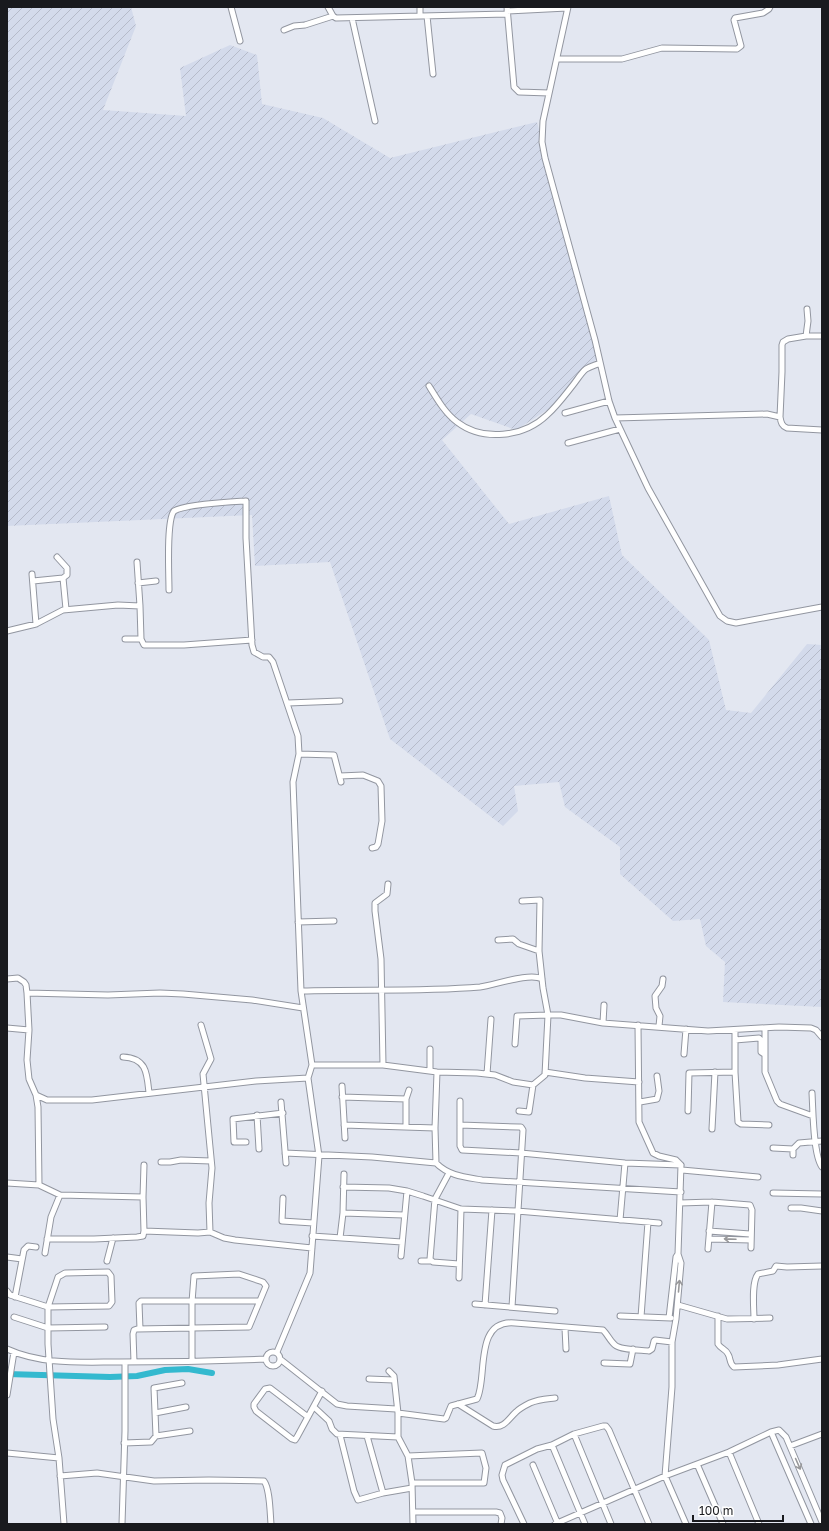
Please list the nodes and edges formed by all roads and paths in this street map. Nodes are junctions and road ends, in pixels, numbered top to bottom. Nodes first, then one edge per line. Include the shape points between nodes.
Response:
1 (231, 7) edge
2 (328, 7) edge
3 (420, 7) edge
4 (770, 7) edge
5 (567, 8) edge
6 (507, 10) edge
7 (332, 16) junction
8 (420, 16) junction
9 (426, 16) junction
10 (352, 18) junction
11 (284, 30) dead end
12 (240, 41) dead end
13 (557, 60) junction
14 (433, 74) dead end
15 (549, 93) junction
16 (375, 121) dead end
17 (807, 309) dead end
18 (806, 336) junction
19 (822, 336) edge
20 (600, 363) junction
21 (429, 386) dead end
22 (609, 400) junction
23 (565, 414) dead end
24 (615, 418) junction
25 (780, 418) junction
26 (620, 429) junction
27 (822, 430) edge
28 (568, 443) dead end
29 (57, 557) dead end
30 (137, 562) dead end
31 (32, 574) dead end
32 (63, 578) junction
33 (33, 581) junction
34 (156, 581) dead end
35 (138, 583) junction
36 (169, 590) dead end
37 (140, 606) junction
38 (822, 607) edge
39 (66, 609) junction
40 (36, 624) junction
41 (7, 631) edge
42 (125, 639) dead end
43 (142, 639) junction
44 (252, 640) junction
45 (340, 701) dead end
46 (288, 703) junction
47 (299, 754) junction
48 (340, 776) junction
49 (341, 782) dead end
50 (372, 848) dead end
51 (388, 884) dead end
52 (522, 901) dead end
53 (334, 921) dead end
54 (298, 922) junction
55 (498, 940) dead end
56 (539, 951) junction
57 (7, 978) edge
58 (542, 979) junction
59 (663, 979) dead end
60 (382, 990) junction
61 (301, 991) junction
62 (28, 993) junction
63 (604, 1005) dead end
64 (303, 1008) junction
65 (548, 1015) junction
66 (491, 1019) dead end
67 (603, 1023) junction
68 (201, 1026) dead end
69 (638, 1026) junction
70 (659, 1026) junction
71 (7, 1028) edge
72 (765, 1028) junction
73 (686, 1029) junction
74 (29, 1030) junction
75 (735, 1030) junction
76 (822, 1037) edge
77 (735, 1040) junction
78 (515, 1044) dead end
79 (430, 1049) dead end
80 (684, 1054) dead end
81 (765, 1054) junction
82 (123, 1057) dead end
83 (312, 1065) junction
84 (383, 1065) junction
85 (430, 1071) junction
86 (437, 1072) junction
87 (545, 1072) junction
88 (715, 1072) junction
89 (735, 1072) junction
90 (487, 1074) junction
91 (657, 1076) dead end
92 (308, 1078) junction
93 (639, 1082) junction
94 (533, 1085) junction
95 (342, 1086) dead end
96 (205, 1087) junction
97 (409, 1090) dead end
98 (149, 1093) junction
99 (812, 1093) dead end
100 (36, 1096) junction
101 (342, 1097) junction
102 (406, 1099) junction
103 (282, 1102) dead end
104 (460, 1102) dead end
105 (640, 1102) junction
106 (519, 1111) dead end
107 (688, 1111) dead end
108 (283, 1113) junction
109 (257, 1115) junction
110 (813, 1116) junction
111 (344, 1125) junction
112 (460, 1125) junction
113 (769, 1125) dead end
114 (406, 1127) junction
115 (435, 1128) junction
116 (712, 1129) dead end
117 (345, 1138) dead end
118 (822, 1141) edge
119 (246, 1142) dead end
120 (815, 1142) junction
121 (773, 1148) dead end
122 (259, 1149) dead end
123 (793, 1149) junction
124 (284, 1153) junction
125 (521, 1153) junction
126 (793, 1155) dead end
127 (319, 1156) junction
128 (211, 1161) junction
129 (161, 1162) dead end
130 (286, 1163) dead end
131 (436, 1163) junction
132 (625, 1163) junction
133 (144, 1166) dead end
134 (681, 1167) junction
135 (822, 1167) edge
136 (449, 1173) junction
137 (344, 1174) dead end
138 (758, 1177) dead end
139 (520, 1183) junction
140 (7, 1184) edge
141 (40, 1185) junction
142 (343, 1187) junction
143 (622, 1189) junction
144 (407, 1192) junction
145 (681, 1192) junction
146 (773, 1193) dead end
147 (822, 1194) edge
148 (60, 1195) junction
149 (144, 1197) junction
150 (283, 1198) dead end
151 (435, 1199) junction
152 (712, 1202) junction
153 (680, 1203) junction
154 (791, 1208) dead end
155 (461, 1209) junction
156 (492, 1210) junction
157 (517, 1211) junction
158 (822, 1211) edge
159 (343, 1212) junction
160 (404, 1215) junction
161 (620, 1220) junction
162 (648, 1222) junction
163 (314, 1223) junction
164 (659, 1223) dead end
165 (144, 1231) junction
166 (709, 1231) junction
167 (210, 1232) junction
168 (312, 1236) junction
169 (751, 1237) junction
170 (47, 1238) junction
171 (113, 1238) junction
172 (340, 1238) junction
173 (709, 1238) junction
174 (402, 1242) junction
175 (36, 1247) dead end
176 (312, 1248) junction
177 (751, 1248) dead end
178 (708, 1249) dead end
179 (45, 1253) dead end
180 (678, 1254) junction
181 (401, 1256) dead end
182 (7, 1257) edge
183 (22, 1258) junction
184 (107, 1261) dead end
185 (421, 1261) dead end
186 (431, 1261) junction
187 (459, 1264) junction
188 (822, 1266) edge
189 (459, 1278) dead end
190 (7, 1291) edge
191 (15, 1297) junction
192 (259, 1301) junction
193 (192, 1302) junction
194 (475, 1304) dead end
195 (485, 1305) junction
196 (678, 1305) junction
197 (48, 1307) junction
198 (512, 1307) junction
199 (555, 1311) dead end
200 (620, 1316) dead end
201 (718, 1316) junction
202 (14, 1317) dead end
203 (641, 1317) junction
204 (669, 1318) junction
205 (770, 1318) dead end
206 (676, 1319) junction
207 (754, 1319) junction
208 (105, 1327) dead end
209 (192, 1327) junction
210 (48, 1328) junction
211 (565, 1328) junction
212 (140, 1329) junction
213 (672, 1342) junction
214 (7, 1349) edge
215 (566, 1349) dead end
216 (633, 1349) junction
217 (14, 1352) junction
218 (277, 1352) junction
219 (266, 1359) junction
220 (280, 1359) junction
221 (822, 1359) edge
222 (48, 1360) junction
223 (192, 1361) junction
224 (125, 1362) junction
225 (134, 1362) junction
226 (604, 1363) dead end
227 (389, 1371) dead end
228 (369, 1379) dead end
229 (394, 1380) junction
230 (182, 1384) dead end
231 (7, 1387) edge
232 (322, 1391) junction
233 (7, 1395) edge
234 (556, 1398) dead end
235 (458, 1404) junction
236 (314, 1407) junction
237 (186, 1408) dead end
238 (397, 1411) junction
239 (155, 1413) junction
240 (308, 1417) junction
241 (190, 1431) dead end
242 (771, 1432) junction
243 (574, 1434) junction
244 (822, 1434) edge
245 (340, 1435) junction
246 (156, 1436) junction
247 (367, 1436) junction
248 (398, 1437) junction
249 (124, 1443) junction
250 (552, 1445) junction
251 (790, 1446) junction
252 (729, 1452) junction
253 (7, 1453) edge
254 (408, 1456) junction
255 (59, 1458) junction
256 (698, 1464) junction
257 (533, 1465) dead end
258 (60, 1476) junction
259 (123, 1476) junction
260 (665, 1476) junction
261 (412, 1486) junction
262 (634, 1490) junction
263 (383, 1493) junction
264 (602, 1504) junction
265 (414, 1512) junction
266 (580, 1513) junction
267 (822, 1522) edge
268 (64, 1524) edge
269 (122, 1524) edge
270 (271, 1524) edge
271 (413, 1524) edge
272 (501, 1524) edge
273 (524, 1524) edge
274 (557, 1524) edge
275 (585, 1524) edge
276 (611, 1524) edge
277 (649, 1524) edge
278 (686, 1524) edge
279 (723, 1524) edge
280 (759, 1524) edge
281 (811, 1524) edge

1 - 12 street
2 - 7 street
3 - 8 street
4 - 13 street via 763,13 735,18 741,46 737,50 662,48 622,58
5 - 6 street
5 - 13 street
6 - 9 street
6 - 15 street via 514,87 518,92
7 - 10 street
7 - 11 street
8 - 9 street
8 - 10 street
9 - 14 street
10 - 16 street
13 - 15 street
15 - 20 street via 543,120 544,158
17 - 18 street
18 - 19 street
18 - 25 street via 783,342
20 - 21 street via 585,370 547,416 525,429 508,435 479,432 458,423 445,411
20 - 22 street
22 - 23 street
22 - 24 street
24 - 25 street via 767,414
24 - 26 street
25 - 27 street via 787,428
26 - 28 street
26 - 38 street via 648,488 720,616 727,622 736,623
29 - 32 street via 67,568 67,575
30 - 35 street
31 - 33 street
32 - 33 street
32 - 39 street
33 - 40 street
34 - 35 street
35 - 37 street
36 - 44 street via 169,538 174,511 188,507 246,501
37 - 39 street
37 - 43 street
39 - 40 street
40 - 41 street
42 - 43 street
43 - 44 street via 144,645
44 - 46 street via 254,652 269,657 273,662
45 - 46 street
46 - 47 street via 298,736
47 - 48 street via 334,756
47 - 54 street via 293,782
48 - 49 street
48 - 50 street via 363,775 378,781 381,786 382,821 378,844 376,848
51 - 60 street via 387,894 376,901 375,911
52 - 56 street via 540,900
53 - 54 street
54 - 61 street
55 - 56 street via 513,940
56 - 58 street
57 - 62 street via 21,979
58 - 60 street via 526,978 482,986 428,991
58 - 65 street
59 - 70 street via 662,986 655,996 660,1016
60 - 61 street
60 - 84 street
61 - 64 street
62 - 64 street via 183,994 252,1000
62 - 74 street
63 - 67 street
64 - 83 street
65 - 67 street
65 - 78 street via 517,1016
65 - 87 street
66 - 90 street
67 - 69 street
68 - 96 street via 211,1059 203,1074
69 - 70 street
69 - 93 street
70 - 73 street
71 - 74 street
72 - 75 street
72 - 76 street via 811,1028
72 - 81 street
73 - 75 street
73 - 80 street
74 - 100 street via 28,1073
75 - 77 street
77 - 81 street via 759,1038 762,1053
77 - 89 street
79 - 85 street
81 - 110 street via 765,1072 777,1101
82 - 98 street via 137,1059 142,1064 147,1075
83 - 84 street
83 - 92 street
84 - 85 street
85 - 86 street
86 - 90 street
86 - 115 street
87 - 93 street
87 - 94 street via 545,1075
88 - 89 street
88 - 107 street via 689,1073
88 - 116 street
89 - 113 street via 739,1124
90 - 94 street
91 - 105 street via 657,1099
92 - 96 street
92 - 127 street
93 - 105 street
94 - 106 street via 529,1111
95 - 101 street
96 - 98 street
96 - 128 street
97 - 102 street
98 - 100 street via 92,1100 47,1100
99 - 110 street
100 - 141 street
101 - 102 street
101 - 111 street
102 - 114 street
103 - 108 street
104 - 112 street
105 - 134 street via 639,1122 652,1152 676,1160
108 - 109 street
108 - 124 street
109 - 119 street via 233,1119 234,1142
109 - 122 street
110 - 120 street
111 - 114 street
111 - 117 street
112 - 125 street via 462,1150
112 - 125 street via 521,1127
114 - 115 street
115 - 131 street
118 - 120 street
120 - 123 street via 799,1143
120 - 135 street
121 - 123 street
123 - 126 street
124 - 127 street
124 - 130 street
125 - 132 street
125 - 139 street
127 - 131 street via 372,1157
127 - 163 street
128 - 129 street
128 - 167 street
131 - 136 street
132 - 134 street
132 - 143 street
133 - 149 street
134 - 138 street
134 - 145 street
136 - 139 street via 482,1180
136 - 151 street
137 - 142 street
139 - 143 street
139 - 157 street
140 - 141 street
141 - 148 street
142 - 144 street via 389,1188
142 - 159 street
143 - 145 street
143 - 161 street
144 - 151 street
144 - 160 street
145 - 153 street
146 - 147 street
148 - 149 street
148 - 170 street via 51,1217
149 - 165 street
150 - 163 street via 282,1221
151 - 155 street
151 - 186 street
152 - 153 street
152 - 166 street
152 - 169 street via 750,1205
153 - 180 street
154 - 158 street
155 - 156 street
155 - 187 street
156 - 157 street
156 - 195 street
157 - 161 street
157 - 198 street
159 - 160 street
159 - 172 street
160 - 174 street
161 - 162 street
162 - 164 street
162 - 203 street
163 - 168 street
165 - 167 street
165 - 171 street via 140,1237
166 - 169 street
166 - 173 street
167 - 176 street via 235,1240
168 - 172 street
168 - 176 street
169 -> 173 street
169 - 177 street
170 - 171 street
170 - 179 street
171 - 184 street
172 - 174 street
173 - 178 street
174 - 181 street
175 - 183 street via 26,1247
176 - 218 street via 307,1282
196 -> 180 street via 681,1262
180 - 204 street
182 - 183 street
183 - 191 street
185 - 186 street
186 - 187 street
187 - 189 street
188 - 207 street via 776,1266 773,1271 758,1274 754,1296
190 - 191 street
191 - 197 street
192 - 193 street
192 - 193 street via 265,1283 239,1274 196,1275 193,1280
192 - 209 street via 249,1327
193 - 209 street
193 - 212 street via 141,1301
194 - 195 street
195 - 198 street
196 - 201 street
196 - 206 street
197 - 197 street via 60,1275 108,1272 110,1274 111,1305
197 - 210 street
198 - 199 street
200 - 203 street
201 - 207 street via 733,1320
201 - 221 street via 718,1344 728,1354 734,1367
202 - 210 street
203 - 204 street
204 - 206 street
205 - 207 street
206 - 213 street
208 - 210 street
209 - 212 street
209 - 223 street
210 - 222 street
211 - 215 street
211 - 216 street via 603,1330 615,1346
211 - 235 street via 509,1322 499,1326 486,1342 479,1397 475,1401
212 - 225 street via 134,1330 133,1334
213 - 216 street via 654,1341 649,1351
213 - 260 street via 672,1387
214 - 217 street
216 - 226 street via 630,1364
217 - 222 street
217 - 231 street
218 - 219 street via 269,1352
218 - 220 street
219 - 220 street via 267,1364 272,1366 277,1365
219 - 223 street
220 - 232 street
222 - 224 street
222 - 255 street
223 - 225 street
224 - 225 street
224 - 249 street
227 - 229 street
228 - 229 street
229 - 238 street
230 - 239 street via 154,1388
231 - 233 street
232 - 236 street
232 - 238 street via 337,1404
234 - 235 street via 541,1399 529,1404 498,1427
235 - 238 street via 451,1406 444,1419
236 - 240 street
236 - 245 street
237 - 239 street
238 - 248 street
239 - 246 street
240 - 240 street via 293,1440 256,1411 254,1404 265,1389 270,1388
241 - 246 street
242 - 251 street via 779,1430
242 - 252 street
242 - 281 street
243 - 250 street
243 - 262 street via 606,1426
243 - 264 street
244 - 251 street
245 - 247 street
245 - 263 street via 358,1500
246 - 249 street via 151,1442
247 - 248 street
247 - 263 street
248 - 254 street
249 - 259 street
250 - 266 street
250 - 273 street via 513,1460 503,1469 502,1475
251 -> 267 street
252 - 256 street
252 - 280 street
253 - 255 street
254 - 261 street
254 - 261 street via 482,1453 486,1468 484,1483
255 - 258 street
256 - 260 street
256 - 279 street
257 - 274 street
258 - 259 street via 97,1473
258 - 268 street
259 - 269 street
259 - 270 street via 161,1481 264,1481
260 - 262 street
260 - 278 street
261 - 263 street
261 - 265 street
262 - 264 street
262 - 277 street
264 - 266 street
264 - 276 street
265 - 271 street
265 - 272 street via 496,1512 500,1513
266 - 274 street
266 - 275 street

